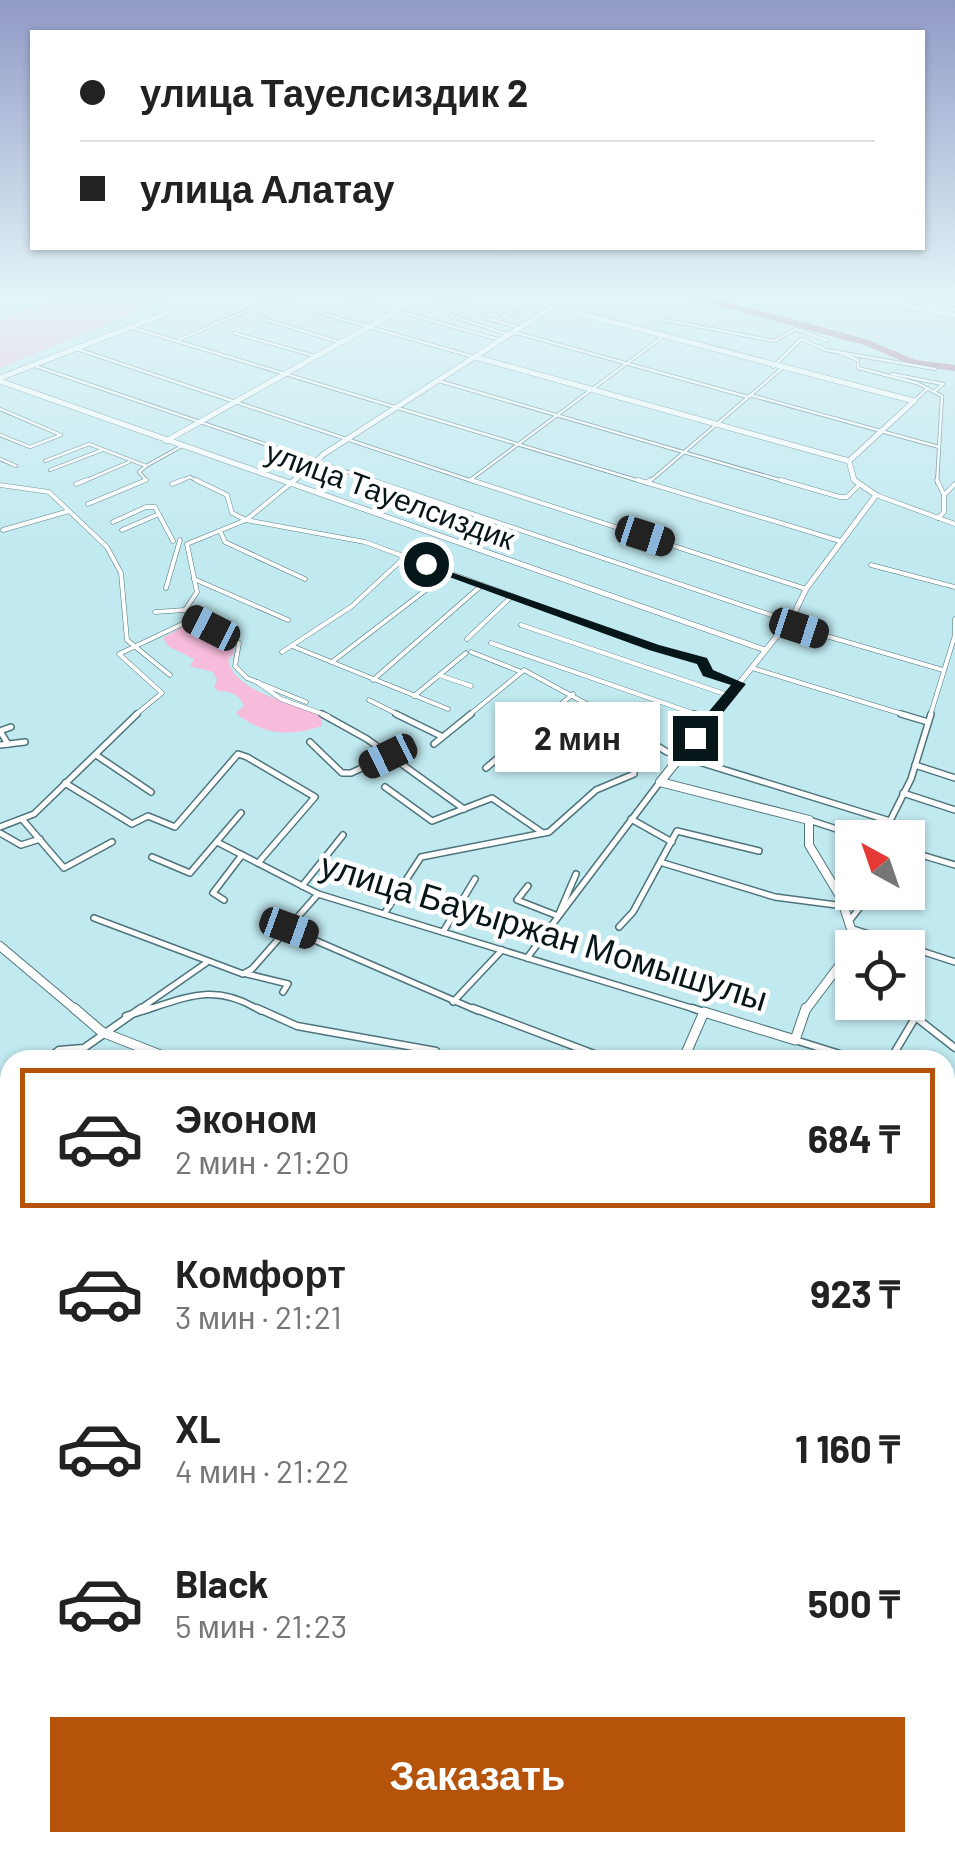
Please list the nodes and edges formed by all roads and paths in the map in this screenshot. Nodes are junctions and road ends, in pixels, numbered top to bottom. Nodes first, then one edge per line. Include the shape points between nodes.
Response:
1 (9, 382) edge
2 (83, 382) edge
3 (176, 382) edge
4 (273, 382) edge
5 (313, 382) edge
6 (437, 382) edge
7 (444, 382) edge
8 (567, 382) edge
9 (600, 382) edge
10 (696, 382) edge
11 (765, 382) edge
12 (837, 382) edge
13 (910, 382) edge
14 (936, 382) edge
15 (928, 388) junction
16 (591, 389) junction
17 (935, 391) junction
18 (749, 396) junction
19 (914, 401) junction
20 (234, 402) junction
21 (398, 408) junction
22 (0, 409) edge
23 (557, 416) junction
24 (199, 422) junction
25 (715, 424) junction
26 (879, 432) junction
27 (0, 435) edge
28 (348, 439) junction
29 (166, 441) junction
30 (518, 444) junction
31 (182, 446) junction
32 (939, 448) junction
33 (102, 450) junction
34 (681, 452) junction
35 (0, 459) edge
36 (44, 461) dead end
37 (132, 461) junction
38 (849, 461) junction
39 (316, 462) junction
40 (16, 466) dead end
41 (146, 466) junction
42 (50, 470) dead end
43 (470, 480) junction
44 (647, 483) junction
45 (76, 484) dead end
46 (172, 484) dead end
47 (290, 484) junction
48 (955, 484) edge
49 (0, 485) edge
50 (859, 485) junction
51 (876, 495) junction
52 (944, 495) junction
53 (88, 504) dead end
54 (69, 511) junction
55 (160, 514) junction
56 (938, 518) junction
57 (246, 520) junction
58 (113, 522) dead end
59 (955, 524) edge
60 (2, 530) dead end
61 (122, 530) dead end
62 (221, 533) junction
63 (840, 541) junction
64 (405, 557) junction
65 (871, 565) dead end
66 (448, 572) junction
67 (194, 579) junction
68 (305, 579) dead end
69 (482, 585) junction
70 (166, 588) dead end
71 (955, 588) edge
72 (806, 589) junction
73 (512, 596) junction
74 (185, 610) junction
75 (156, 612) dead end
76 (193, 619) junction
77 (955, 619) edge
78 (288, 620) dead end
79 (789, 621) junction
80 (521, 625) dead end
81 (468, 639) dead end
82 (491, 642) dead end
83 (134, 646) junction
84 (292, 646) junction
85 (766, 650) junction
86 (282, 652) dead end
87 (332, 662) junction
88 (752, 668) junction
89 (944, 670) junction
90 (519, 672) junction
91 (170, 675) dead end
92 (438, 675) junction
93 (374, 680) junction
94 (257, 682) junction
95 (740, 684) junction
96 (470, 686) dead end
97 (573, 694) junction
98 (728, 695) junction
99 (414, 696) junction
100 (368, 700) dead end
101 (306, 702) dead end
102 (448, 709) dead end
103 (709, 719) junction
104 (928, 722) junction
105 (11, 728) dead end
106 (441, 736) junction
107 (26, 742) dead end
108 (310, 742) dead end
109 (4, 744) edge
110 (434, 744) dead end
111 (656, 746) junction
112 (96, 754) junction
113 (388, 756) junction
114 (681, 756) junction
115 (915, 766) junction
116 (486, 768) dead end
117 (955, 778) edge
118 (660, 782) junction
119 (65, 784) junction
120 (385, 787) dead end
121 (151, 792) dead end
122 (903, 794) junction
123 (464, 808) junction
124 (955, 810) edge
125 (241, 813) dead end
126 (22, 819) junction
127 (631, 820) junction
128 (809, 820) junction
129 (835, 829) edge
130 (0, 830) edge
131 (543, 832) junction
132 (343, 835) dead end
133 (40, 839) junction
134 (112, 842) dead end
135 (217, 842) junction
136 (672, 842) junction
137 (758, 852) dead end
138 (242, 855) junction
139 (925, 856) edge
140 (152, 857) dead end
141 (663, 863) junction
142 (258, 864) junction
143 (955, 865) edge
144 (576, 874) dead end
145 (475, 878) dead end
146 (302, 886) junction
147 (528, 886) dead end
148 (835, 888) edge
149 (318, 894) junction
150 (224, 900) dead end
151 (835, 906) edge
152 (846, 910) edge
153 (861, 910) edge
154 (384, 914) junction
155 (558, 916) junction
156 (94, 918) dead end
157 (852, 925) junction
158 (619, 927) dead end
159 (289, 928) junction
160 (852, 930) edge
161 (443, 932) junction
162 (0, 946) edge
163 (502, 950) junction
164 (527, 958) junction
165 (955, 962) edge
166 (206, 963) junction
167 (243, 974) junction
168 (835, 974) edge
169 (283, 992) dead end
170 (453, 1002) junction
171 (704, 1012) junction
172 (126, 1016) junction
173 (914, 1020) edge
174 (918, 1020) edge
175 (102, 1032) junction
176 (796, 1040) junction
177 (955, 1048) edge
178 (59, 1050) edge
179 (148, 1050) edge
180 (432, 1050) edge
181 (583, 1050) edge
182 (687, 1050) edge
183 (828, 1050) edge
184 (896, 1050) edge

1 - 29 street, улица Тауелсиздик
2 - 24 street
3 - 20 street
4 - 20 street
5 - 21 street
6 - 21 street
7 - 23 street
8 - 16 street
9 - 16 street
10 - 18 street
11 - 18 street
12 - 19 street
13 - 15 street
14 - 17 street via 945,385
15 - 17 street
15 - 19 street
16 - 23 street
16 - 25 street
17 - 32 street via 942,396
18 - 25 street
18 - 26 street
19 - 26 street
20 - 24 street
20 - 28 street
21 - 28 street
21 - 30 street
22 - 27 street via 61,435 30,447
23 - 30 street
23 - 34 street
24 - 29 street
24 - 39 street
25 - 34 street
25 - 38 street
26 - 32 street
26 - 38 street
28 - 39 street
28 - 43 street
29 - 31 street, улица Тауелсиздик
30 - 43 street
30 - 44 street
31 - 41 street
31 - 47 street, улица Тауелсиздик
32 - 52 street via 937,486
33 - 36 street via 86,445
33 - 37 street
33 - 42 street
34 - 44 street
34 - 50 street via 840,497
35 - 40 street
37 - 41 street
37 - 45 street
38 - 50 street
39 - 47 street
39 - 79 street
41 - 53 street via 139,472 144,482
43 - 72 street
44 - 63 street
46 - 57 street via 188,476 220,490 232,513
47 - 57 street
47 - 85 street, улица Тауелсиздик
48 - 52 street
49 - 54 street via 42,488
50 - 51 street
51 - 56 street
51 - 63 street
52 - 56 street
54 - 60 street
54 - 83 street via 112,553 124,589 125,635
55 - 58 street via 146,507
55 - 61 street
55 - 70 street via 177,540
56 - 59 street
57 - 62 street
57 - 64 street via 365,542
62 - 67 street via 187,544
62 - 68 street via 225,542
63 - 72 street
64 - 66 street
64 - 84 street via 352,606
65 - 71 street
66 - 69 street
66 - 87 street
67 - 74 street via 197,592
67 - 78 street
69 - 73 street
69 - 93 street
72 - 79 street
73 - 81 street
73 - 95 street via 703,661 708,673
74 - 75 street
74 - 76 street
76 - 83 street
76 - 94 street via 237,641 235,666
77 - 89 street
79 - 85 street
79 - 89 street
80 - 98 street
82 - 103 street
83 - 91 street
83 - 112 street via 120,654 162,693
84 - 86 street
84 - 87 street
85 - 88 street
87 - 93 street
88 - 95 street
88 - 104 street
89 - 104 street
90 - 92 street via 468,653
90 - 97 street
90 - 106 street
92 - 96 street
92 - 99 street
93 - 99 street
94 - 101 street
94 - 113 street via 274,696 337,721
95 - 98 street
97 - 111 street
97 - 116 street
98 - 103 street
99 - 102 street
100 - 106 street
103 - 114 street
104 - 115 street
105 - 109 street via 0,731
106 - 110 street
107 - 109 street
108 - 113 street via 342,773
111 - 114 street
111 - 131 street via 634,764 634,774 596,790 560,825
112 - 119 street
112 - 121 street
113 - 123 street
114 - 118 street
114 - 122 street via 890,821
115 - 117 street
115 - 122 street
118 - 127 street
118 - 128 street
119 - 126 street
119 - 142 street via 132,824 148,816 175,827 238,754 315,797
120 - 123 street via 432,821
122 - 124 street
123 - 131 street via 492,798
125 - 135 street
126 - 130 street
126 - 133 street
127 - 136 street
127 - 155 street
128 - 129 street
128 - 148 street via 809,845
130 - 133 street via 21,845
131 - 154 street via 421,857
132 - 146 street
133 - 134 street via 64,868
135 - 138 street, улица Бауыржан Момышулы
135 - 140 street via 190,873
136 - 137 street via 678,830
136 - 141 street
138 - 142 street, улица Бауыржан Момышулы
138 - 150 street via 213,893
139 - 143 street
141 - 151 street via 778,899
141 - 158 street
142 - 146 street, улица Бауыржан Момышулы
144 - 155 street
145 - 161 street
146 - 149 street, улица Бауыржан Момышулы
147 - 155 street via 517,900
149 - 154 street, улица Бауыржан Момышулы
149 - 159 street
152 - 157 street
153 - 157 street
154 - 161 street, улица Бауыржан Момышулы
155 - 164 street
156 - 166 street
157 - 160 street
157 - 165 street
159 - 167 street
159 - 170 street
161 - 163 street, улица Бауыржан Момышулы
162 - 175 street
163 - 164 street, улица Бауыржан Момышулы
163 - 170 street
164 - 171 street, улица Бауыржан Момышулы
166 - 167 street
166 - 172 street
167 - 169 street via 288,984
168 - 176 street via 810,998
170 - 181 street
171 - 176 street, улица Бауыржан Момышулы
171 - 182 street
172 - 175 street
172 - 180 street via 220,993 278,1020
173 - 184 street
174 - 177 street
175 - 178 street via 84,1048
175 - 179 street
176 - 183 street, улица Бауыржан Момышулы

